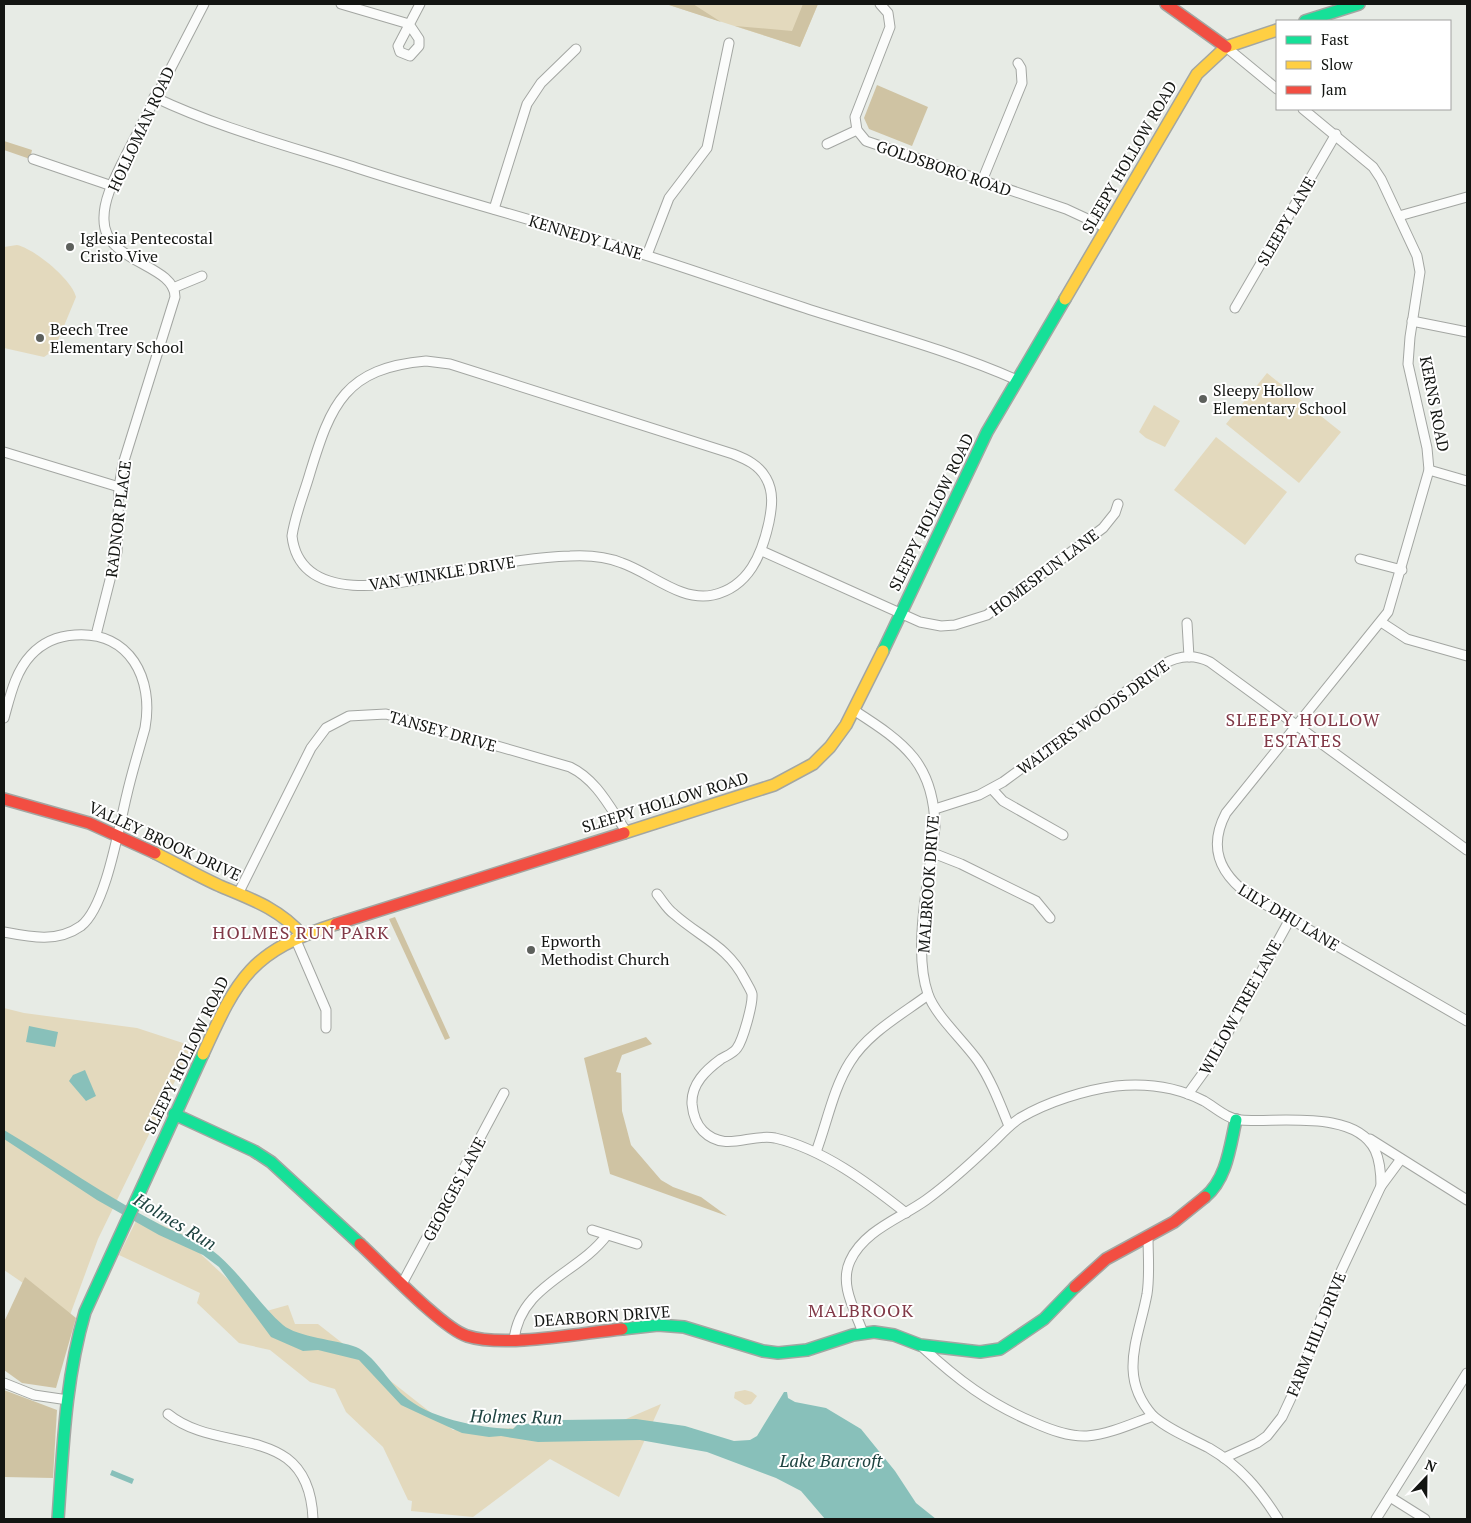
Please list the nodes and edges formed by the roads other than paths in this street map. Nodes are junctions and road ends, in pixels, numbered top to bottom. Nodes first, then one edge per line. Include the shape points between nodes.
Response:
1 (204, 4) edge
2 (341, 4) edge
3 (420, 4) edge
4 (1166, 4) edge
5 (1359, 4) edge
6 (884, 5) edge
7 (1308, 20) edge
8 (1276, 30) edge
9 (729, 43) dead end
10 (1226, 47) junction
11 (576, 48) dead end
12 (1018, 63) dead end
13 (1276, 89) edge
14 (154, 97) junction
15 (1303, 110) edge
16 (857, 130) junction
17 (1336, 134) junction
18 (827, 144) dead end
19 (32, 159) dead end
20 (982, 181) junction
21 (112, 186) junction
22 (1467, 197) edge
23 (494, 209) junction
24 (1399, 216) junction
25 (1107, 228) junction
26 (647, 255) junction
27 (202, 276) dead end
28 (173, 288) junction
29 (1235, 308) dead end
30 (1412, 321) junction
31 (1467, 332) edge
32 (1017, 380) junction
33 (4, 452) edge
34 (1429, 470) junction
35 (1467, 481) edge
36 (119, 487) junction
37 (1118, 504) dead end
38 (762, 552) junction
39 (1360, 559) dead end
40 (1402, 570) junction
41 (900, 614) junction
42 (1381, 622) junction
43 (1187, 623) dead end
44 (96, 635) junction
45 (1467, 656) edge
46 (1189, 657) junction
47 (855, 711) junction
48 (4, 718) edge
49 (1297, 726) junction
50 (992, 789) junction
51 (4, 799) edge
52 (935, 810) junction
53 (626, 831) junction
54 (117, 834) junction
55 (1063, 835) dead end
56 (1467, 850) edge
57 (933, 853) junction
58 (239, 892) junction
59 (657, 894) dead end
60 (1050, 918) dead end
61 (1290, 919) junction
62 (4, 932) edge
63 (298, 937) junction
64 (928, 995) junction
65 (1467, 1022) edge
66 (326, 1028) dead end
67 (504, 1093) dead end
68 (1188, 1094) junction
69 (174, 1114) junction
70 (1236, 1120) junction
71 (1009, 1126) junction
72 (1363, 1135) junction
73 (816, 1152) junction
74 (1401, 1158) junction
75 (1381, 1186) junction
76 (1467, 1200) edge
77 (906, 1213) junction
78 (592, 1230) dead end
79 (607, 1235) junction
80 (1148, 1236) junction
81 (637, 1244) dead end
82 (402, 1284) junction
83 (863, 1333) junction
84 (514, 1340) junction
85 (920, 1345) junction
86 (1467, 1373) edge
87 (4, 1383) edge
88 (68, 1400) junction
89 (168, 1414) dead end
90 (1153, 1416) junction
91 (1224, 1458) junction
92 (1390, 1497) junction
93 (58, 1519) edge
94 (313, 1519) edge
95 (1278, 1519) edge
96 (1376, 1519) edge
97 (1425, 1519) edge

1 - 14 street, HOLLOMAN ROAD
2 - 3 street via 409,24
4 - 10 main road
5 - 7 main road
6 - 16 street, GOLDSBORO ROAD via 890,27 856,114
8 - 10 main road, SLEEPY HOLLOW ROAD
9 - 26 street via 706,148 669,198
10 - 13 street
10 - 25 main road, SLEEPY HOLLOW ROAD via 1197,74
11 - 23 street via 541,83 527,104
12 - 20 street via 1022,83
14 - 21 street, HOLLOMAN ROAD
14 - 23 street, KENNEDY LANE via 250,134
15 - 17 street, KERNS ROAD
16 - 18 street
16 - 20 street, GOLDSBORO ROAD via 873,144
17 - 24 street, KERNS ROAD via 1373,167
17 - 29 street, SLEEPY LANE
19 - 21 street
20 - 25 street, GOLDSBORO ROAD via 1066,209
21 - 28 street, HOLLOMAN ROAD via 104,215 107,235 120,250 166,279
22 - 24 street
23 - 26 street, KENNEDY LANE
24 - 30 street, KERNS ROAD via 1420,267
25 - 32 main road, SLEEPY HOLLOW ROAD
26 - 32 street, KENNEDY LANE via 918,343
27 - 28 street
28 - 36 street, RADNOR PLACE via 174,301 128,446
30 - 31 street
30 - 34 street, KERNS ROAD via 1408,364
32 - 41 main road, SLEEPY HOLLOW ROAD via 987,432
33 - 36 street
34 - 35 street
34 - 40 street, KERNS ROAD
36 - 44 street, RADNOR PLACE via 116,552
37 - 41 street, HOMESPUN LANE via 1103,528 986,615 968,623 941,626
38 - 38 street, VAN WINKLE DRIVE via 772,495 766,478 753,463 460,367 426,361 374,374 362,379 342,396 328,417 292,536 296,554 307,567 329,580 360,586 522,560 593,555 622,563 681,591 705,596 732,587
38 - 41 street
39 - 40 street
40 - 42 street, KERNS ROAD via 1392,605
41 - 47 main road, SLEEPY HOLLOW ROAD
42 - 45 street via 1407,639
42 - 49 street, LILY DHU LANE
43 - 46 street
44 - 48 street via 64,636 40,647 22,666
44 - 54 street via 111,640 131,658 143,678 148,700 145,728
46 - 49 street, WALTERS WOODS DRIVE via 1210,662
46 - 50 street, WALTERS WOODS DRIVE via 1175,658 1162,665
47 - 52 street, MALBROOK DRIVE via 909,750 927,782
47 - 53 main road, SLEEPY HOLLOW ROAD via 829,750 801,773 774,785
49 - 56 street, WALTERS WOODS DRIVE
49 - 61 street, LILY DHU LANE via 1226,813 1217,844 1220,860 1233,882
50 - 52 street, WALTERS WOODS DRIVE
50 - 55 street via 1010,806
51 - 54 main road, VALLEY BROOK DRIVE via 70,816
52 - 57 street, MALBROOK DRIVE
53 - 58 street, TANSEY DRIVE via 597,788 570,767 394,715 355,714 326,728 311,748
53 - 63 main road, SLEEPY HOLLOW ROAD
54 - 58 main road, VALLEY BROOK DRIVE
54 - 62 street via 101,894 93,913 81,926 64,935 46,938
57 - 60 street via 1036,901
57 - 64 street, MALBROOK DRIVE via 922,941
58 - 63 main road, VALLEY BROOK DRIVE via 287,918
59 - 73 street via 672,913 721,947 739,969 752,994 746,1026 736,1049 695,1082 693,1113 698,1124 717,1140 732,1143 775,1138
61 - 65 street, LILY DHU LANE
61 - 68 street, WILLOW TREE LANE via 1214,1058
63 - 66 street, VALLEY BROOK DRIVE via 326,1010
63 - 69 main road, SLEEPY HOLLOW ROAD via 263,957 236,986
64 - 71 street, MALBROOK DRIVE via 979,1063
64 - 73 street via 868,1040 850,1062
67 - 82 street, GEORGES LANE
68 - 70 street
68 - 71 street via 1146,1086 1105,1088 1054,1103
69 - 82 main road, DEARBORN DRIVE via 254,1151 270,1162
69 - 88 main road, SLEEPY HOLLOW ROAD via 85,1312
70 - 72 street via 1324,1122
70 - 80 main road, DEARBORN DRIVE via 1229,1155 1216,1185 1188,1212
71 - 77 street via 947,1184
72 - 74 street
72 - 75 street via 1378,1157
73 - 77 street
74 - 75 street, FARM HILL DRIVE
74 - 76 street
75 - 91 street, FARM HILL DRIVE via 1329,1297 1282,1417 1262,1440
77 - 83 street via 863,1242 848,1265 848,1291
78 - 79 street
79 - 81 street
79 - 84 street via 587,1257 533,1297 518,1318
80 - 85 main road, DEARBORN DRIVE via 1106,1259 1044,1319 1000,1349 964,1352
80 - 90 street via 1148,1280 1135,1341 1133,1369 1138,1392
82 - 84 main road, DEARBORN DRIVE via 465,1336 485,1342
83 - 84 main road, DEARBORN DRIVE via 792,1352 763,1351 671,1325
83 - 85 main road, DEARBORN DRIVE via 889,1334
85 - 90 street via 953,1376 987,1400 1058,1431 1076,1436 1096,1435
86 - 92 street
87 - 88 street via 34,1395
88 - 93 main road, SLEEPY HOLLOW ROAD
89 - 94 street via 194,1429 263,1445 284,1456 305,1484
90 - 91 street via 1170,1429
91 - 95 street via 1257,1488
92 - 96 street
92 - 97 street

